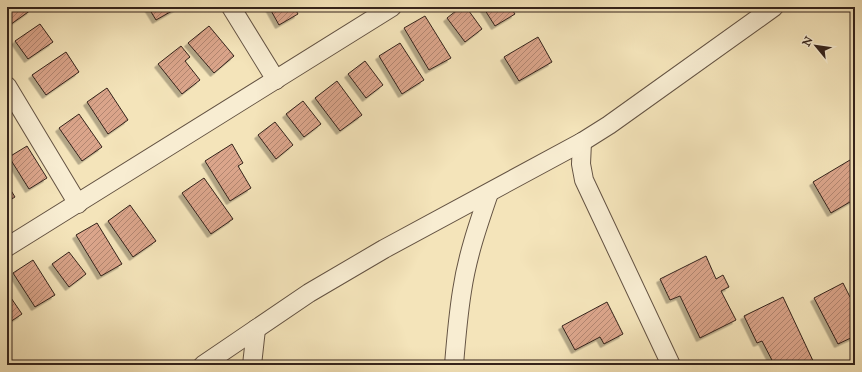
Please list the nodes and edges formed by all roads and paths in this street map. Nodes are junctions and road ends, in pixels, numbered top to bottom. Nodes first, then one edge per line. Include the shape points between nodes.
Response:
1 (231, 7) edge
2 (392, 7) edge
3 (774, 7) edge
4 (276, 80) junction
5 (7, 86) edge
6 (582, 142) junction
7 (489, 192) junction
8 (78, 204) junction
9 (7, 247) edge
10 (256, 329) junction
11 (203, 365) edge
12 (252, 365) edge
13 (454, 365) edge
14 (671, 365) edge

1 - 4 street
2 - 4 street
3 - 6 street
4 - 8 street
5 - 8 street
6 - 7 street
6 - 14 street via 581,164 584,180
7 - 10 street via 309,293
7 - 13 street via 478,223 462,290
8 - 9 street
10 - 11 street
10 - 12 street

